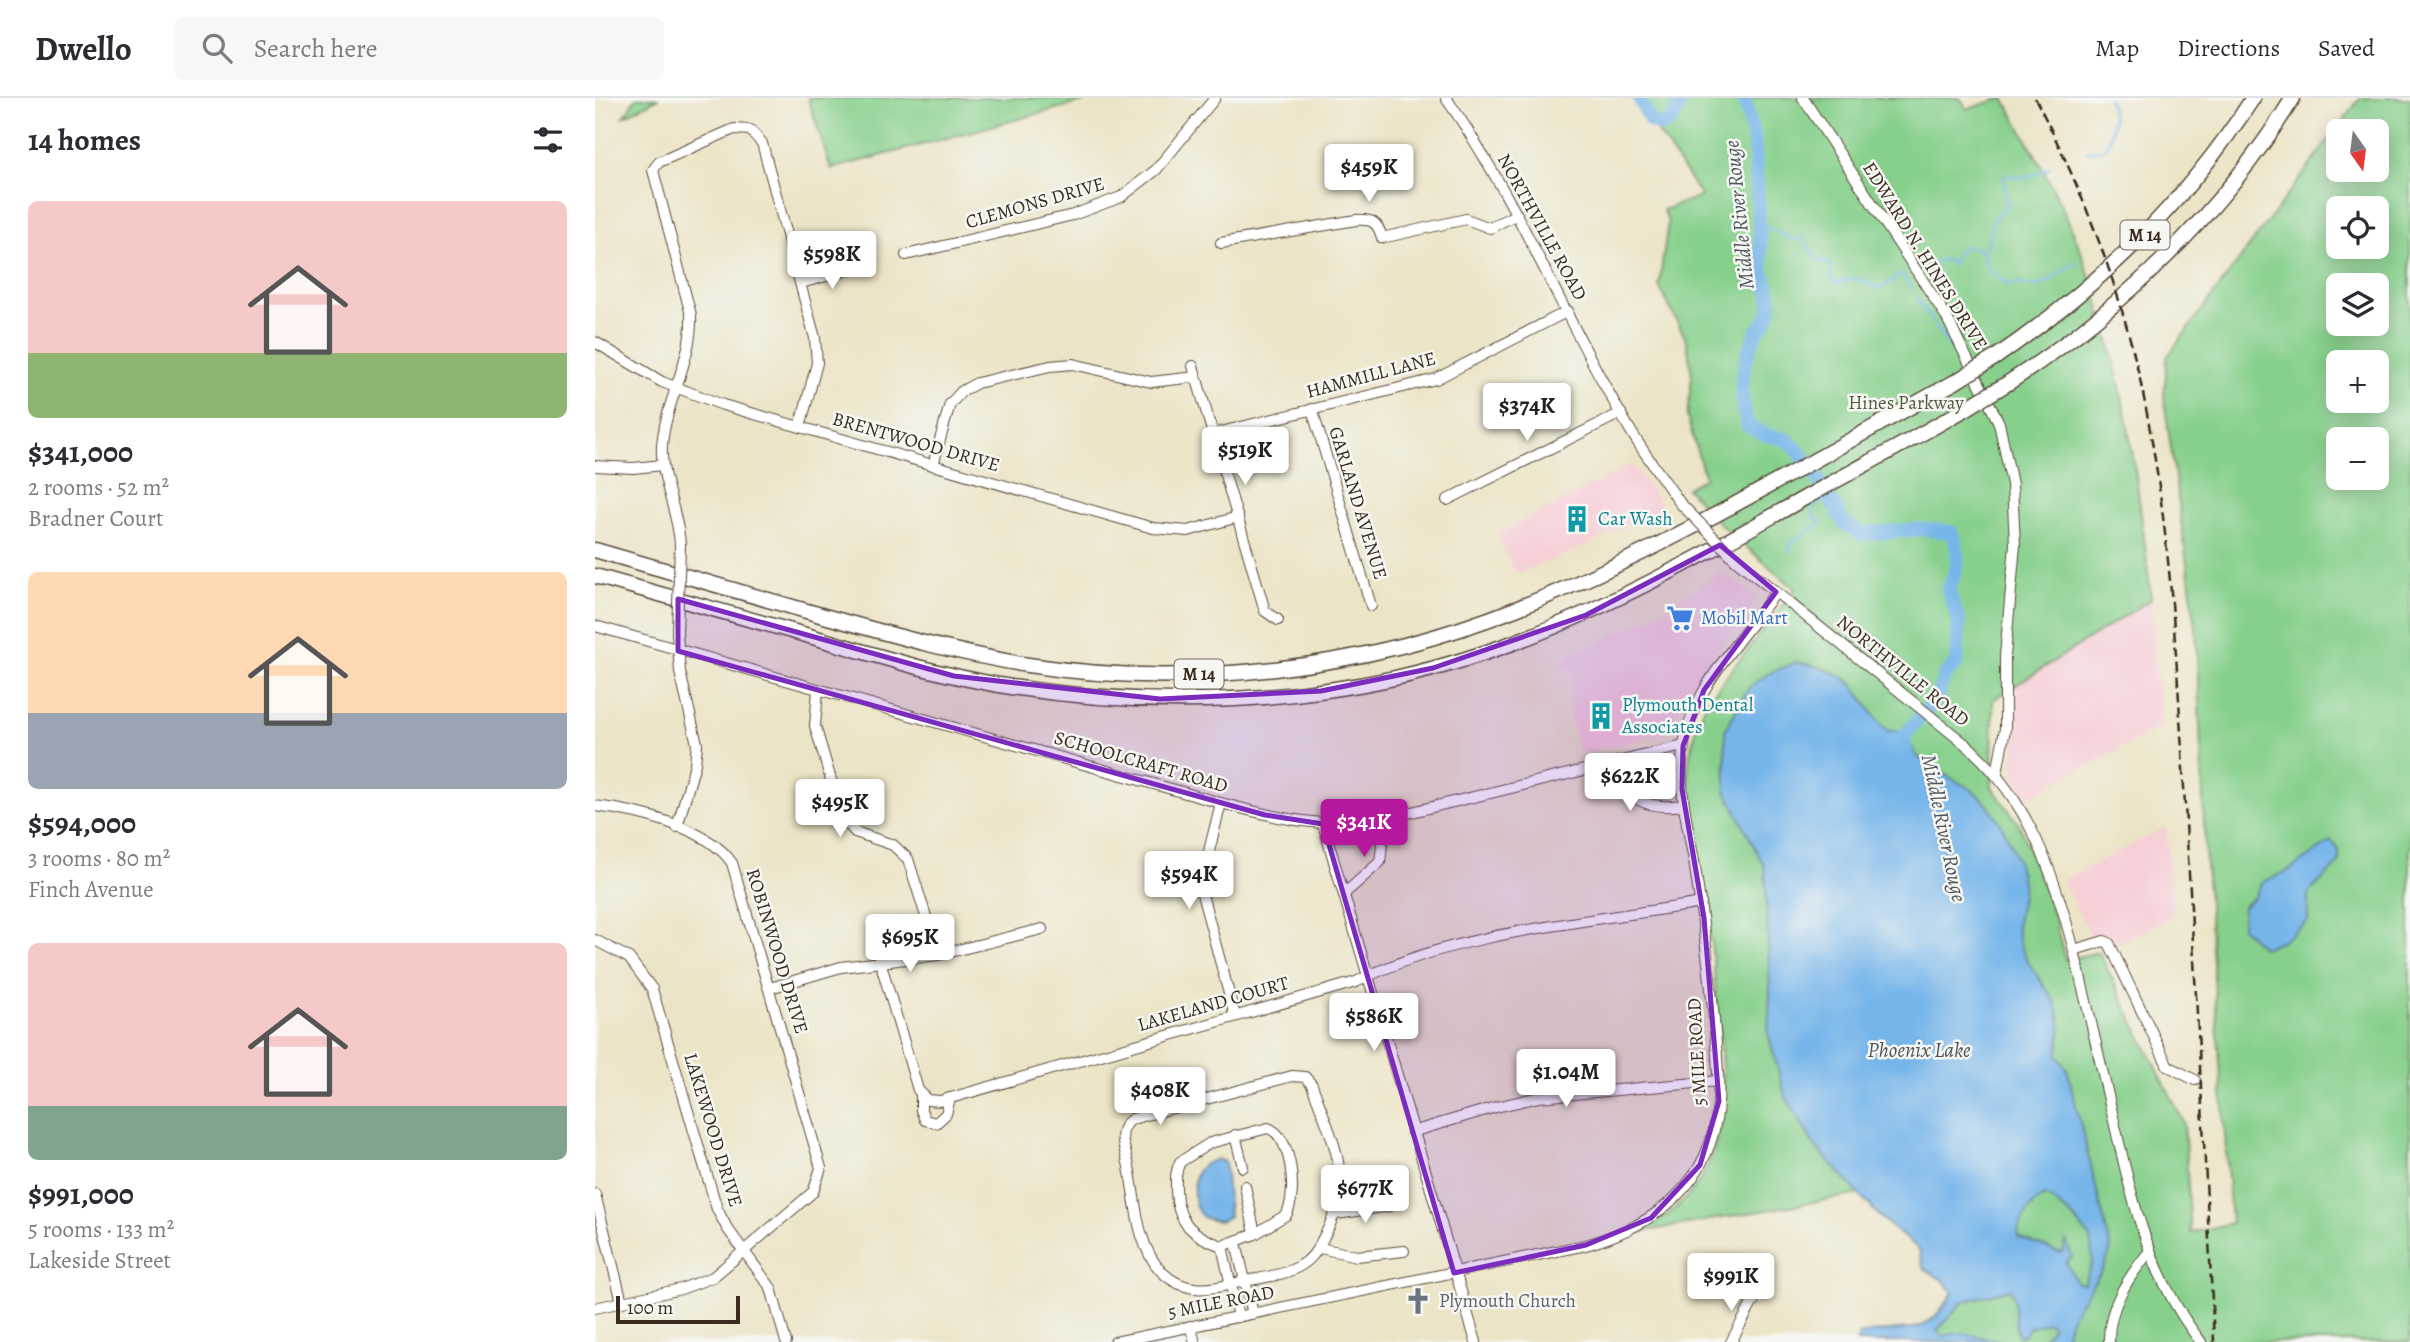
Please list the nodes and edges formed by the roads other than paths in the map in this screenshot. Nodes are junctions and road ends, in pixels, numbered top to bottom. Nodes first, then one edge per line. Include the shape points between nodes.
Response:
1 (1215, 98) edge
2 (1446, 98) edge
3 (1803, 98) edge
4 (2253, 98) edge
5 (2293, 98) edge
6 (1517, 214) junction
7 (1221, 243) dead end
8 (906, 256) dead end
9 (855, 268) dead end
10 (801, 283) junction
11 (1568, 311) junction
12 (595, 342) edge
13 (676, 388) junction
14 (1312, 410) junction
15 (1621, 413) junction
16 (800, 426) junction
17 (1213, 433) junction
18 (663, 465) junction
19 (933, 465) junction
20 (595, 466) edge
21 (1447, 500) dead end
22 (1238, 517) junction
23 (595, 550) edge
24 (595, 576) edge
25 (1776, 592) junction
26 (1371, 606) dead end
27 (1279, 620) dead end
28 (595, 626) edge
29 (678, 651) junction
30 (818, 690) junction
31 (1683, 746) junction
32 (1616, 762) junction
33 (1997, 773) junction
34 (1221, 803) junction
35 (1684, 805) junction
36 (595, 806) edge
37 (1379, 820) junction
38 (1324, 824) junction
39 (677, 827) junction
40 (1344, 894) junction
41 (1701, 903) junction
42 (1042, 929) dead end
43 (595, 940) edge
44 (2074, 950) junction
45 (938, 955) junction
46 (880, 961) junction
47 (1368, 976) junction
48 (770, 988) junction
49 (1235, 1016) junction
50 (2195, 1080) dead end
51 (1718, 1081) junction
52 (921, 1094) junction
53 (950, 1098) junction
54 (1412, 1132) junction
55 (1235, 1135) junction
56 (1243, 1167) dead end
57 (1245, 1186) dead end
58 (595, 1194) edge
59 (1390, 1206) dead end
60 (1336, 1214) junction
61 (1255, 1234) junction
62 (1236, 1243) junction
63 (1222, 1247) junction
64 (1320, 1248) junction
65 (1404, 1251) dead end
66 (745, 1252) junction
67 (2149, 1252) junction
68 (1454, 1273) junction
69 (1246, 1281) junction
70 (1231, 1284) junction
71 (1755, 1298) dead end
72 (622, 1302) junction
73 (595, 1308) edge
74 (1252, 1314) junction
75 (1238, 1317) junction
76 (1190, 1326) junction
77 (786, 1342) edge
78 (1115, 1342) edge
79 (1195, 1342) edge
80 (1476, 1342) edge
81 (1731, 1342) edge
82 (2109, 1342) edge
83 (2201, 1342) edge

1 - 8 street, CLEMONS DRIVE via 1156,170 1121,197 1073,215
2 - 6 street, NORTHVILLE ROAD
3 - 33 street, EDWARD N. HINES DRIVE via 1946,316 1999,423 2012,484 2015,545 2004,729
4 - 23 highway, M 14, bridge via 2216,152 2127,255 2050,320 1996,357 1635,556 1517,609 1335,662 1238,673 1131,674 982,657
5 - 24 highway, M 14, bridge via 2250,162 2198,223 2110,307 2008,383 1630,594 1503,647 1396,678 1267,697 1111,698 983,682
6 - 7 street via 1490,228 1466,219 1383,238 1374,221 1356,220
6 - 11 street, NORTHVILLE ROAD
9 - 10 street
10 - 13 street via 762,142 750,130 734,129 654,167 691,315
10 - 16 street via 817,354
11 - 14 street, HAMMILL LANE via 1436,379
11 - 15 street, NORTHVILLE ROAD
12 - 13 street, BRENTWOOD DRIVE
13 - 16 street, BRENTWOOD DRIVE
13 - 18 street via 663,433
14 - 17 street, HAMMILL LANE
14 - 26 street, GARLAND AVENUE
15 - 21 street
15 - 25 street, NORTHVILLE ROAD, bridge via 1680,503 1736,560
16 - 19 street, BRENTWOOD DRIVE
17 - 19 street via 1195,372 1151,382 1066,365 977,383 962,391 950,404
17 - 22 street
18 - 20 street
18 - 29 street, bridge via 680,546
19 - 22 street, BRENTWOOD DRIVE via 1153,528 1188,531
22 - 27 street via 1265,611
25 - 31 street, 5 MILE ROAD via 1704,690
25 - 33 street, NORTHVILLE ROAD
28 - 29 street, SCHOOLCRAFT ROAD
29 - 30 street, SCHOOLCRAFT ROAD
29 - 39 street via 697,744
30 - 34 street, SCHOOLCRAFT ROAD
30 - 45 street via 815,726 842,817 855,832 893,845 908,859
31 - 32 street, SCHOOLCRAFT ROAD
31 - 35 street, 5 MILE ROAD
32 - 35 street via 1622,784 1637,800
32 - 37 street, SCHOOLCRAFT ROAD
33 - 44 street, NORTHVILLE ROAD via 2030,823
34 - 38 street, SCHOOLCRAFT ROAD via 1281,819
34 - 49 street via 1202,894
35 - 41 street, 5 MILE ROAD
36 - 39 street, ROBINWOOD DRIVE
37 - 38 street, SCHOOLCRAFT ROAD
37 - 40 street via 1380,862
38 - 40 street
39 - 48 street, ROBINWOOD DRIVE via 709,839 732,863
40 - 47 street
41 - 47 street, LAKELAND COURT via 1523,931
41 - 51 street, 5 MILE ROAD
42 - 45 street
43 - 66 street, LAKEWOOD DRIVE via 629,958 652,989 717,1209
44 - 50 street via 2109,943 2168,1066
44 - 67 street, NORTHVILLE ROAD
45 - 46 street
46 - 48 street
46 - 52 street
47 - 49 street, LAKELAND COURT
47 - 54 street
48 - 66 street, ROBINWOOD DRIVE via 821,1176 813,1192
49 - 53 street, LAKELAND COURT
51 - 54 street via 1539,1097
51 - 68 street, 5 MILE ROAD via 1717,1116 1710,1142 1687,1184 1660,1212 1605,1240
52 - 53 street via 933,1101
52 - 53 street via 925,1120 936,1123 946,1114
54 - 68 street
55 - 56 street
55 - 61 street via 1272,1129 1281,1136 1288,1158 1291,1206 1283,1219
55 - 63 street via 1193,1151 1176,1172 1182,1219 1195,1234
57 - 61 street
58 - 72 street
59 - 60 street
60 - 64 street
60 - 70 street via 1341,1188 1339,1160 1305,1077 1292,1076 1129,1121 1122,1138 1137,1216 1154,1262 1169,1278 1189,1287 1212,1290
61 - 62 street
62 - 63 street
62 - 69 street
63 - 70 street
64 - 65 street via 1357,1256
64 - 69 street via 1290,1271
66 - 72 street, ROBINWOOD DRIVE via 701,1283
66 - 77 street, LAKEWOOD DRIVE via 771,1288
67 - 82 street via 2116,1301
67 - 83 street, NORTHVILLE ROAD via 2166,1291
68 - 74 street, 5 MILE ROAD
68 - 80 street
69 - 70 street
69 - 74 street
70 - 75 street
71 - 81 street
72 - 73 street, ROBINWOOD DRIVE
74 - 75 street, 5 MILE ROAD
75 - 76 street, 5 MILE ROAD
76 - 78 street, 5 MILE ROAD
76 - 79 street

